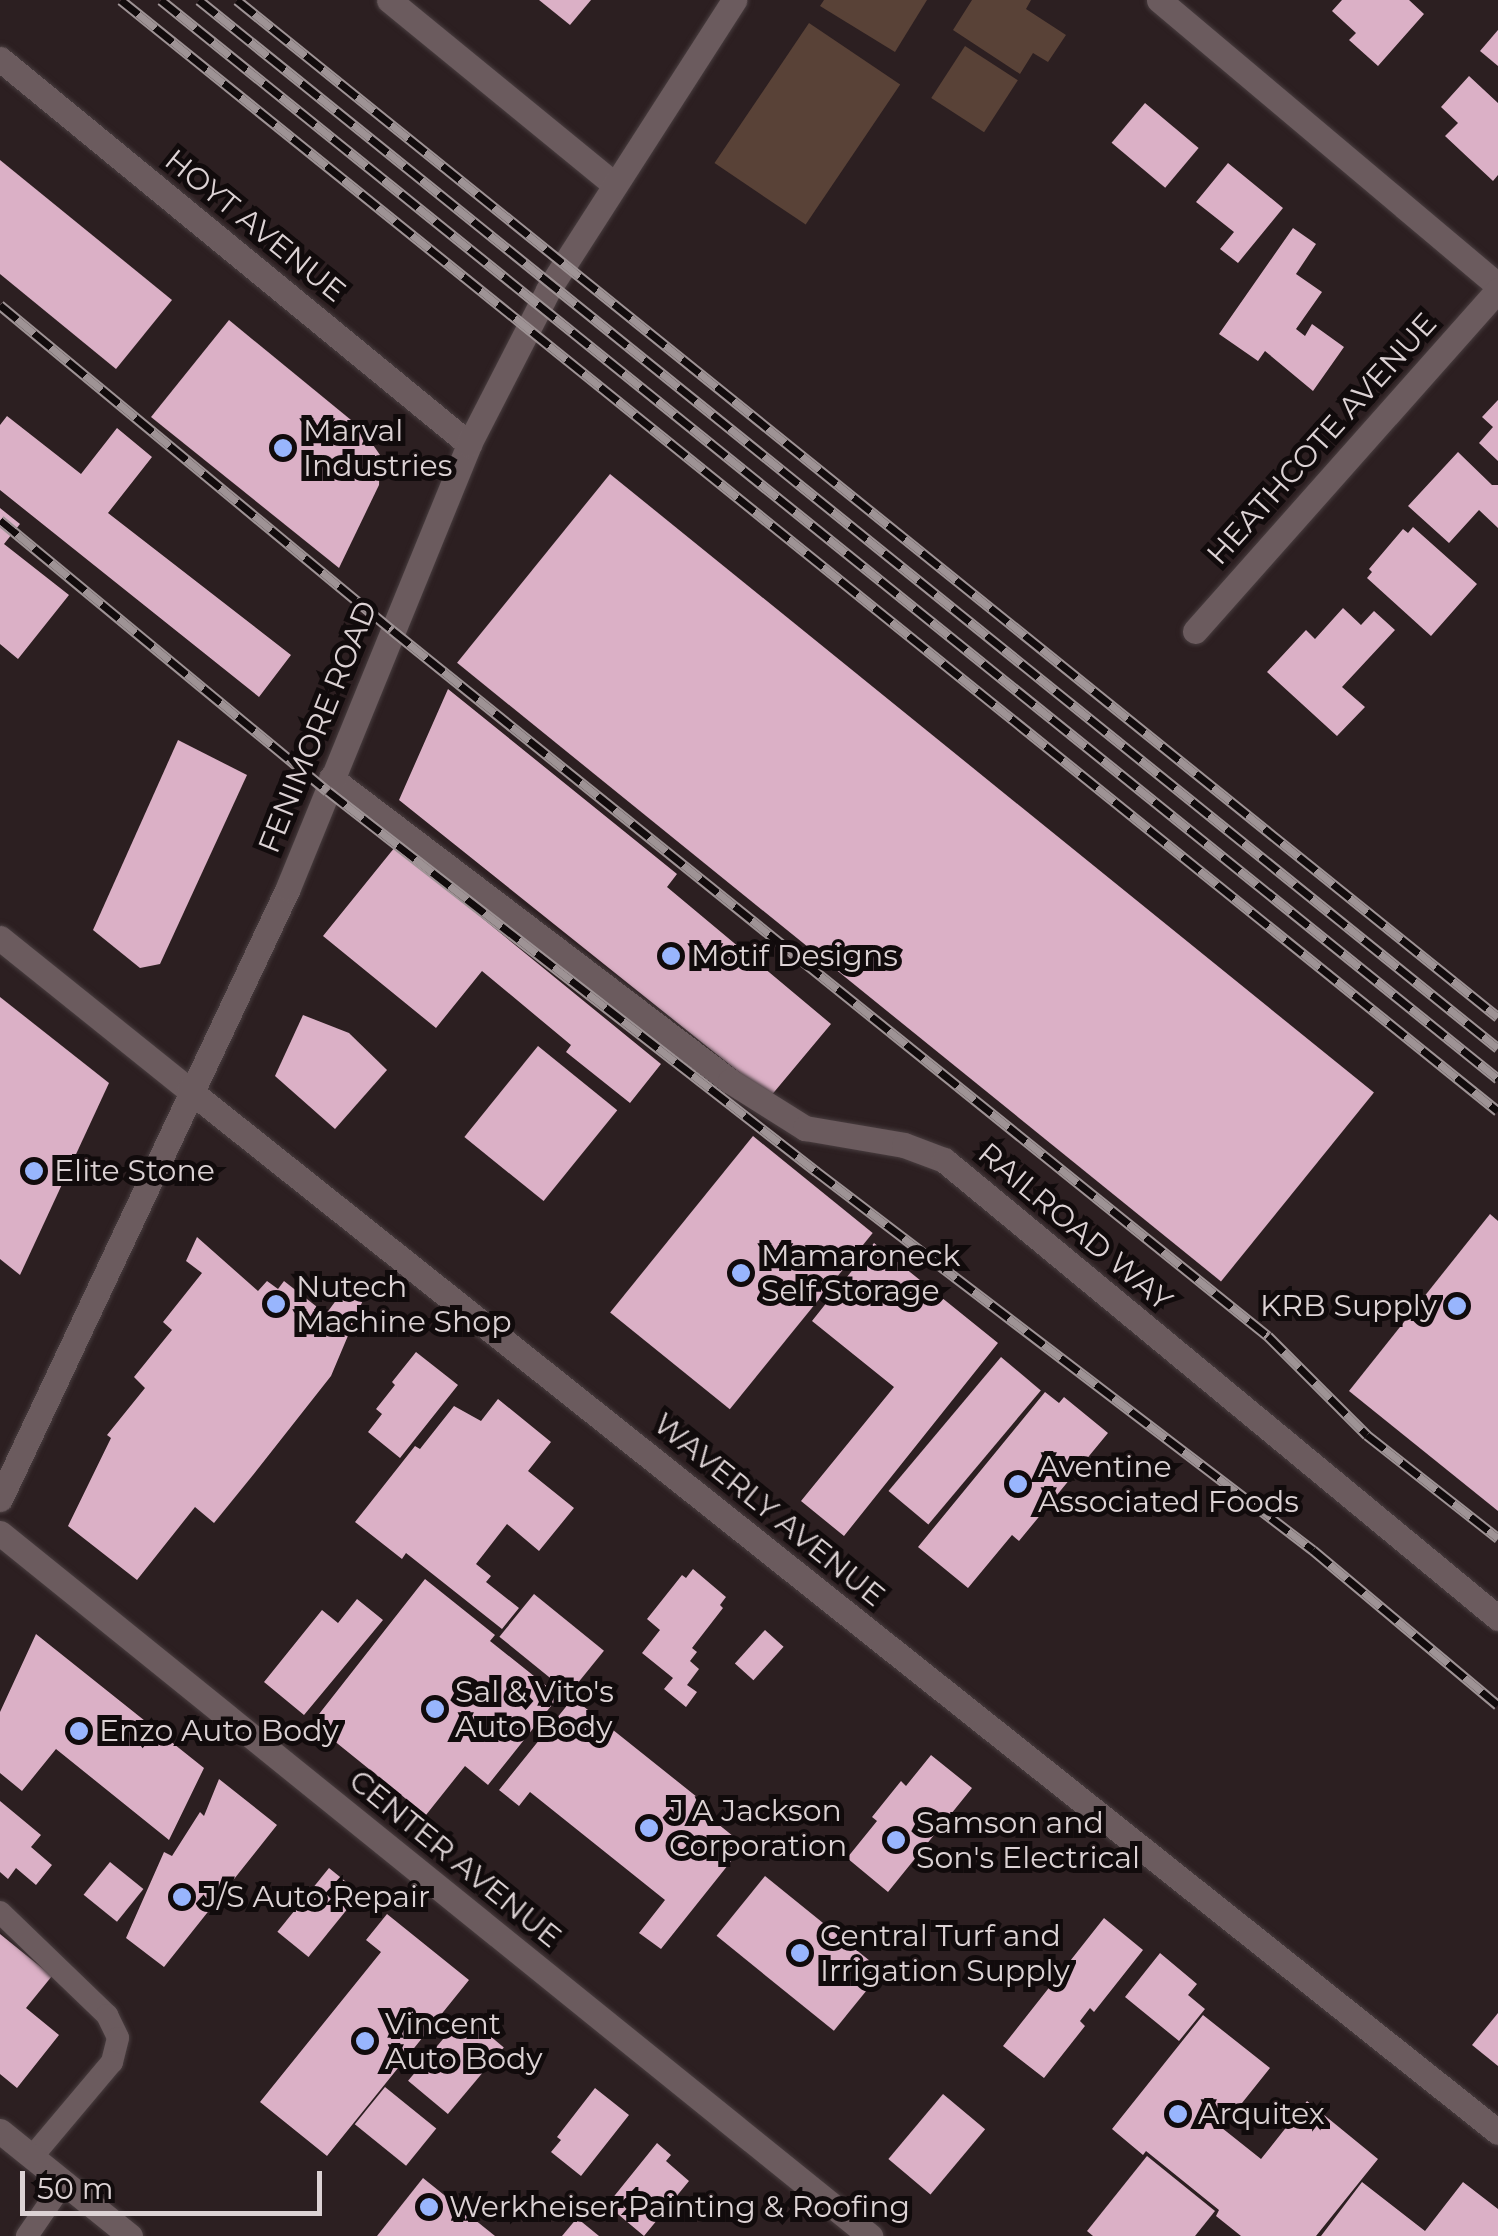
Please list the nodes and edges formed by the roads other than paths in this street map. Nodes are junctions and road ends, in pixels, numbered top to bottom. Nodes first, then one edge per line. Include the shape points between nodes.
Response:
1 (389, 0) edge
2 (734, 0) edge
3 (1159, 0) edge
4 (0, 59) edge
5 (614, 184) junction
6 (1498, 288) edge
7 (469, 444) junction
8 (1195, 631) dead end
9 (331, 778) junction
10 (0, 938) edge
11 (189, 1090) junction
12 (0, 1500) edge
13 (0, 1533) edge
14 (1498, 1618) edge
15 (0, 1912) edge
16 (0, 2132) edge
17 (1498, 2132) edge
18 (32, 2157) junction
19 (64, 2182) junction
20 (27, 2236) edge
21 (130, 2236) edge
22 (870, 2236) edge

1 - 5 street
2 - 5 street, FENIMORE ROAD
3 - 6 street
4 - 7 street, HOYT AVENUE
5 - 7 street, FENIMORE ROAD via 548,290
6 - 8 street, HEATHCOTE AVENUE
7 - 9 street, FENIMORE ROAD
9 - 11 street, FENIMORE ROAD via 288,888
9 - 14 street, RAILROAD WAY via 730,1081 806,1128 904,1145 944,1160
10 - 11 street, WAVERLY AVENUE
11 - 12 street, FENIMORE ROAD
11 - 17 street, WAVERLY AVENUE
13 - 22 street, CENTER AVENUE
15 - 18 lane via 108,2015 118,2038 112,2062
16 - 18 street
18 - 19 street
19 - 20 lane
19 - 21 street

